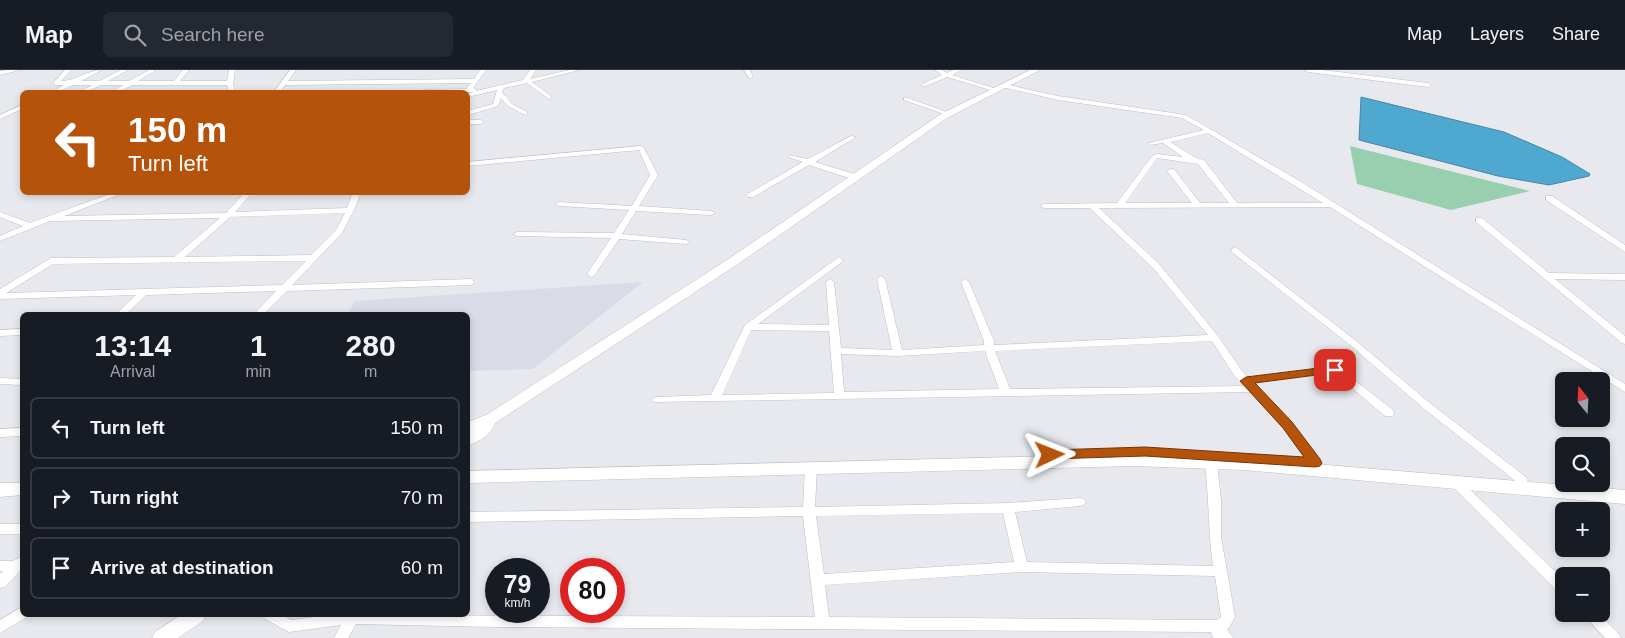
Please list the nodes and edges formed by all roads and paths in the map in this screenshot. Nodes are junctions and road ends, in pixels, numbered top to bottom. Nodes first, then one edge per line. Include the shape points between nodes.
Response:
1 (17, 70) edge
2 (68, 70) edge
3 (99, 70) edge
4 (124, 70) edge
5 (153, 70) edge
6 (186, 70) edge
7 (232, 70) edge
8 (293, 70) edge
9 (483, 70) edge
10 (533, 70) edge
11 (576, 70) edge
12 (747, 70) edge
13 (938, 70) edge
14 (958, 70) edge
15 (1036, 70) edge
16 (1308, 70) edge
17 (3, 73) edge
18 (947, 75) junction
19 (751, 77) dead end
20 (526, 80) junction
21 (476, 81) junction
22 (100, 82) junction
23 (132, 83) junction
24 (230, 83) junction
25 (284, 83) junction
26 (72, 84) junction
27 (174, 84) junction
28 (924, 85) dead end
29 (1428, 85) dead end
30 (1000, 88) junction
31 (501, 89) junction
32 (58, 90) edge
33 (86, 90) edge
34 (119, 90) edge
35 (232, 90) edge
36 (279, 90) edge
37 (469, 90) edge
38 (470, 92) edge
39 (549, 97) dead end
40 (906, 99) dead end
41 (20, 108) edge
42 (470, 112) edge
43 (526, 113) dead end
44 (949, 114) junction
45 (0, 118) edge
46 (470, 122) edge
47 (481, 122) dead end
48 (1210, 131) junction
49 (853, 137) dead end
50 (1164, 141) junction
51 (1151, 144) dead end
52 (790, 156) dead end
53 (1193, 160) junction
54 (808, 162) junction
55 (470, 164) edge
56 (1171, 171) dead end
57 (855, 177) junction
58 (115, 195) edge
59 (247, 195) edge
60 (356, 195) edge
61 (750, 195) dead end
62 (1549, 198) dead end
63 (559, 204) dead end
64 (1090, 204) junction
65 (1120, 205) junction
66 (1197, 205) junction
67 (1236, 205) junction
68 (1332, 205) junction
69 (1044, 206) dead end
70 (632, 208) junction
71 (350, 210) junction
72 (711, 213) dead end
73 (0, 214) edge
74 (228, 215) junction
75 (50, 219) junction
76 (1479, 220) dead end
77 (30, 226) junction
78 (517, 234) dead end
79 (618, 236) junction
80 (0, 239) edge
81 (686, 242) dead end
82 (1625, 249) edge
83 (1236, 250) dead end
84 (313, 258) junction
85 (177, 260) junction
86 (839, 260) dead end
87 (591, 274) dead end
88 (1545, 276) junction
89 (1625, 276) edge
90 (881, 279) dead end
91 (471, 282) dead end
92 (830, 282) dead end
93 (965, 282) dead end
94 (284, 288) junction
95 (143, 293) junction
96 (0, 294) edge
97 (123, 312) edge
98 (261, 312) edge
99 (748, 327) junction
100 (834, 328) junction
101 (20, 332) edge
102 (0, 333) edge
103 (1215, 338) junction
104 (1625, 342) edge
105 (989, 348) junction
106 (836, 351) junction
107 (898, 353) junction
108 (0, 381) edge
109 (20, 382) edge
110 (1249, 385) junction
111 (1625, 389) edge
112 (1006, 392) junction
113 (839, 396) junction
114 (715, 399) junction
115 (657, 400) dead end
116 (1389, 413) dead end
117 (493, 418) junction
118 (470, 427) edge
119 (20, 432) edge
120 (0, 433) edge
121 (470, 439) edge
122 (1211, 462) junction
123 (1315, 463) junction
124 (470, 467) edge
125 (811, 468) junction
126 (470, 477) edge
127 (20, 480) edge
128 (1522, 480) junction
129 (0, 481) edge
130 (1555, 482) edge
131 (1456, 483) junction
132 (1610, 487) edge
133 (1625, 488) edge
134 (20, 489) edge
135 (0, 490) edge
136 (1625, 497) edge
137 (1080, 502) dead end
138 (1008, 508) junction
139 (809, 511) junction
140 (470, 517) edge
141 (20, 528) edge
142 (0, 529) edge
143 (20, 564) edge
144 (20, 565) edge
145 (0, 566) edge
146 (1022, 567) junction
147 (1221, 571) junction
148 (1555, 579) edge
149 (818, 580) junction
150 (0, 583) edge
151 (20, 614) edge
152 (193, 617) edge
153 (273, 617) edge
154 (352, 618) junction
155 (1598, 622) edge
156 (823, 623) junction
157 (0, 627) edge
158 (1218, 632) edge
159 (162, 638) edge
160 (341, 638) edge
161 (1226, 638) edge
162 (1614, 638) edge

1 - 17 street
2 - 26 street via 56,83
3 - 26 street
4 - 22 street
5 - 23 street
6 - 27 street
7 - 24 street
8 - 25 street
9 - 21 street
10 - 20 street
11 - 20 street
12 - 19 street
13 - 18 street
14 - 18 street
15 - 30 main road
16 - 29 street
18 - 28 street
18 - 30 street
20 - 31 street
20 - 39 street
21 - 25 street
21 - 37 street
22 - 23 street
22 - 26 street
22 - 33 street
23 - 27 street
23 - 34 street
24 - 27 street
24 - 35 street
25 - 36 street
26 - 32 street
30 - 44 main road
30 - 48 street via 1184,116
31 - 38 street
31 - 42 street via 496,105
31 - 43 street via 510,104
40 - 44 street
41 - 45 street
44 - 57 main road
46 - 47 street
48 - 50 street
48 - 68 street
49 - 54 street
50 - 51 street
50 - 53 street
52 - 54 street
53 - 65 street via 1154,157
53 - 67 street via 1201,162
54 - 57 street
54 - 61 street
55 - 70 street via 641,148 654,175
56 - 66 street
57 - 117 main road via 742,256
58 - 75 street
59 - 74 street
60 - 71 street
62 - 82 street
63 - 70 street
64 - 65 street
64 - 69 street
64 - 103 street via 1156,266
65 - 66 street
66 - 67 street
67 - 68 street
68 - 111 street
70 - 72 street
70 - 79 street
71 - 74 street
71 - 84 street via 339,231
73 - 77 street
74 - 75 street
74 - 85 street
75 - 77 street
76 - 88 street
77 - 80 street
78 - 79 street
79 - 81 street
79 - 87 street
83 - 128 street
84 - 85 street
84 - 94 street
85 - 96 street via 51,261
86 - 99 street
88 - 89 street
88 - 104 street
90 - 107 street
91 - 94 street
92 - 100 street
93 - 105 street
94 - 95 street
94 - 98 street
95 - 96 street
95 - 97 street
99 - 100 street
99 - 114 street
100 - 106 street
101 - 102 street
103 - 105 street
103 - 110 street
105 - 107 street
105 - 112 street
106 - 107 street
106 - 113 street
108 - 109 street
110 - 112 street
110 - 116 street via 1338,371
110 - 123 street via 1287,425
112 - 113 street
113 - 114 street
114 - 115 street
117 - 118 main road
117 - 121 main road
119 - 120 street
122 - 125 highway via 1132,460
122 - 131 highway
122 - 147 street via 1215,537
123 - 124 highway via 1145,452
123 - 128 highway
125 - 126 highway
125 - 139 street
127 - 129 highway
128 - 130 highway
131 - 136 highway
131 - 148 street
132 - 133 highway
134 - 135 highway
137 - 138 street
138 - 139 street
138 - 146 street
139 - 140 street
139 - 149 street
141 - 142 street
143 - 145 street
144 - 150 street
146 - 147 street
146 - 149 street
147 - 158 street via 1228,617
149 - 156 street
151 - 157 street
152 - 159 main road
153 - 154 street via 289,626
154 - 156 street
154 - 160 street
155 - 162 street
156 - 158 street
158 - 161 street

